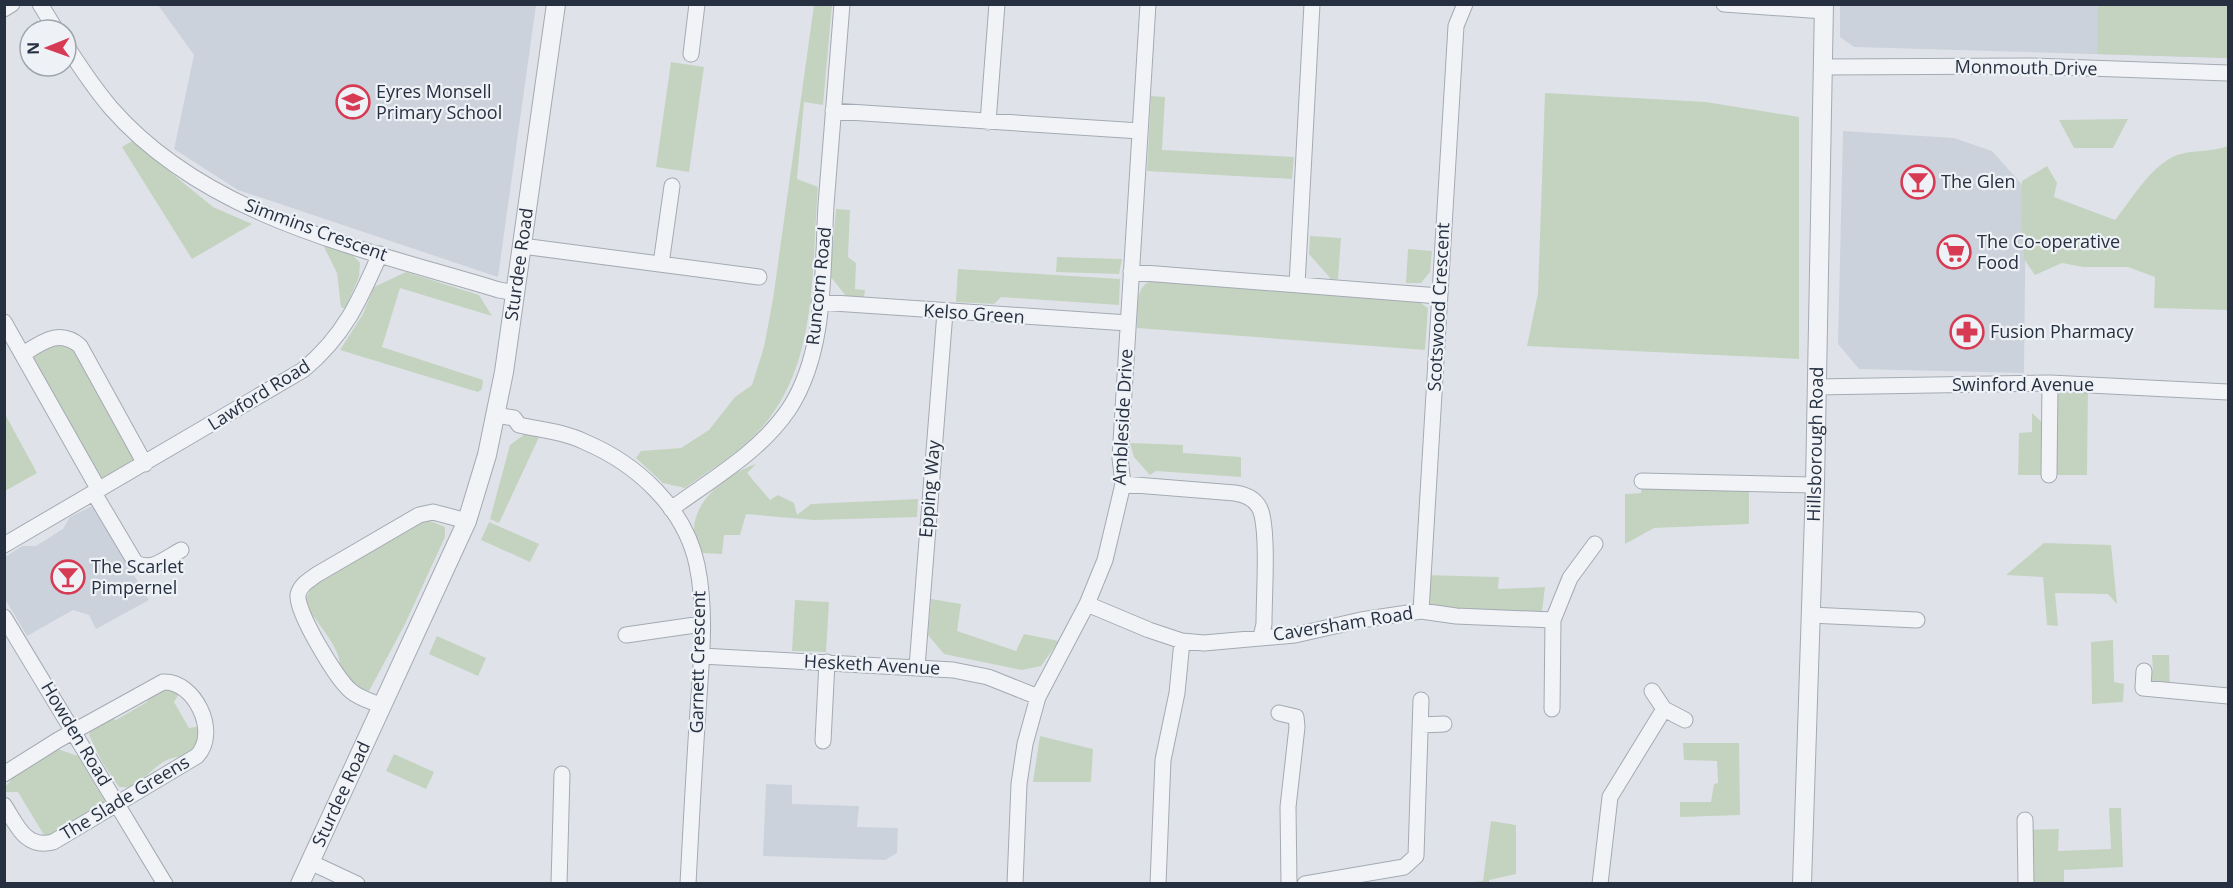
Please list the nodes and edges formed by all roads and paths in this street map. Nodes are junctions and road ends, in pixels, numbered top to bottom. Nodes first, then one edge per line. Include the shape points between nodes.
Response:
1 (12, 4) edge
2 (40, 4) edge
3 (556, 4) edge
4 (697, 4) edge
5 (842, 4) edge
6 (997, 4) edge
7 (1148, 4) edge
8 (1312, 4) edge
9 (1465, 4) edge
10 (1725, 4) edge
11 (1824, 8) edge
12 (4, 9) edge
13 (49, 18) edge
14 (690, 54) dead end
15 (78, 62) edge
16 (1823, 67) junction
17 (2229, 73) edge
18 (833, 111) junction
19 (988, 122) junction
20 (1140, 131) junction
21 (672, 186) dead end
22 (522, 246) junction
23 (380, 254) junction
24 (661, 264) junction
25 (1131, 272) junction
26 (759, 277) dead end
27 (1298, 285) junction
28 (516, 293) junction
29 (1439, 296) junction
30 (819, 302) junction
31 (945, 312) junction
32 (4, 322) edge
33 (1128, 322) junction
34 (14, 348) edge
35 (2050, 383) junction
36 (1816, 387) junction
37 (2229, 392) edge
38 (496, 416) junction
39 (145, 464) junction
40 (2049, 475) dead end
41 (1642, 481) dead end
42 (1123, 484) junction
43 (1815, 485) junction
44 (97, 492) junction
45 (671, 509) junction
46 (466, 521) junction
47 (1595, 544) dead end
48 (4, 545) edge
49 (181, 550) dead end
50 (1087, 604) junction
51 (1421, 611) junction
52 (1810, 615) junction
53 (4, 617) edge
54 (1553, 620) junction
55 (1917, 620) dead end
56 (702, 624) junction
57 (626, 635) dead end
58 (1261, 637) junction
59 (1182, 640) junction
60 (702, 656) junction
61 (827, 662) junction
62 (917, 667) junction
63 (2144, 670) dead end
64 (1652, 691) dead end
65 (2229, 696) edge
66 (1038, 697) junction
67 (1421, 700) dead end
68 (380, 705) junction
69 (1309, 707) dead end
70 (1552, 709) dead end
71 (1664, 709) junction
72 (1279, 713) dead end
73 (1296, 717) junction
74 (1684, 720) dead end
75 (1421, 724) junction
76 (1443, 724) dead end
77 (74, 730) junction
78 (824, 741) dead end
79 (4, 774) edge
80 (562, 774) dead end
81 (118, 802) junction
82 (4, 805) edge
83 (2025, 820) dead end
84 (310, 862) junction
85 (165, 884) edge
86 (300, 884) edge
87 (357, 884) edge
88 (559, 884) edge
89 (688, 884) edge
90 (1015, 884) edge
91 (1158, 884) edge
92 (1289, 884) edge
93 (1305, 884) edge
94 (1600, 884) edge
95 (1802, 884) edge
96 (2026, 884) edge

1 - 12 street
2 - 13 street
3 - 22 street, Sturdee Road
4 - 14 street
5 - 18 street, Runcorn Road
6 - 19 street
7 - 20 street, Ambleside Drive
8 - 27 street
9 - 29 street, Scotswood Crescent via 1456,26
10 - 11 street
11 - 16 street, Hillsborough Road
15 - 23 street, Simmins Crescent via 111,109 196,178 262,214
16 - 17 street, Monmouth Drive via 2030,66
16 - 36 street, Hillsborough Road
18 - 19 street
18 - 30 street, Runcorn Road
19 - 20 street
20 - 25 street, Ambleside Drive
21 - 24 street
22 - 24 street
22 - 28 street, Sturdee Road
23 - 28 street, Simmins Crescent
23 - 39 street, Lawford Road via 348,321 319,357 284,384
24 - 26 street
25 - 27 street
25 - 33 street, Ambleside Drive
27 - 29 street
28 - 38 street, Sturdee Road
29 - 51 street, Scotswood Crescent
30 - 31 street, Kelso Green
30 - 45 street, Runcorn Road via 811,357 789,408 757,446
31 - 33 street, Kelso Green
31 - 62 street, Epping Way
32 - 34 street
33 - 42 street, Ambleside Drive via 1120,458
34 - 39 street via 59,336 76,342
34 - 44 street
35 - 36 street, Swinford Avenue
35 - 37 street, Swinford Avenue
35 - 40 street
36 - 43 street, Hillsborough Road
38 - 45 street, Garnett Crescent via 584,441 616,457 637,471
38 - 46 street, Sturdee Road
39 - 44 street, Lawford Road
41 - 43 street
42 - 50 street, Ambleside Drive via 1106,560
42 - 58 street via 1235,493 1251,498 1262,514
43 - 52 street, Hillsborough Road
44 - 48 street, Lawford Road
44 - 49 street via 141,567 151,567
45 - 56 street, Garnett Crescent via 688,537 697,564
46 - 68 street, Sturdee Road
46 - 68 street via 433,512 419,515 316,575 298,593 301,611 341,680 351,692
47 - 54 street via 1570,578
50 - 59 street, Caversham Road
50 - 66 street, Ambleside Drive
51 - 54 street, Caversham Road
51 - 58 street, Caversham Road via 1295,636
52 - 55 street
52 - 95 street, Hillsborough Road
53 - 77 street, Howden Road
54 - 70 street
56 - 57 street
56 - 60 street, Garnett Crescent
58 - 59 street, Caversham Road via 1223,644
59 - 91 street via 1177,693 1163,760
60 - 61 street, Hesketh Avenue
60 - 89 street, Garnett Crescent
61 - 62 street, Hesketh Avenue
61 - 78 street
62 - 66 street, Hesketh Avenue via 988,677
63 - 65 street via 2136,689
64 - 71 street
66 - 90 street, Ambleside Drive via 1019,784
67 - 75 street
68 - 84 street, Sturdee Road
69 - 73 street
71 - 74 street
71 - 94 street via 1610,797
72 - 73 street
73 - 92 street via 1288,807
75 - 76 street
75 - 93 street via 1417,847 1411,863
77 - 79 street, The Slade Greens
77 - 81 street, Howden Road
77 - 81 street, The Slade Greens via 163,682 186,688 207,724 203,749
80 - 88 street
81 - 82 street, The Slade Greens via 45,844 23,836
81 - 85 street, Howden Road
83 - 96 street
84 - 86 street, Sturdee Road
84 - 87 street

